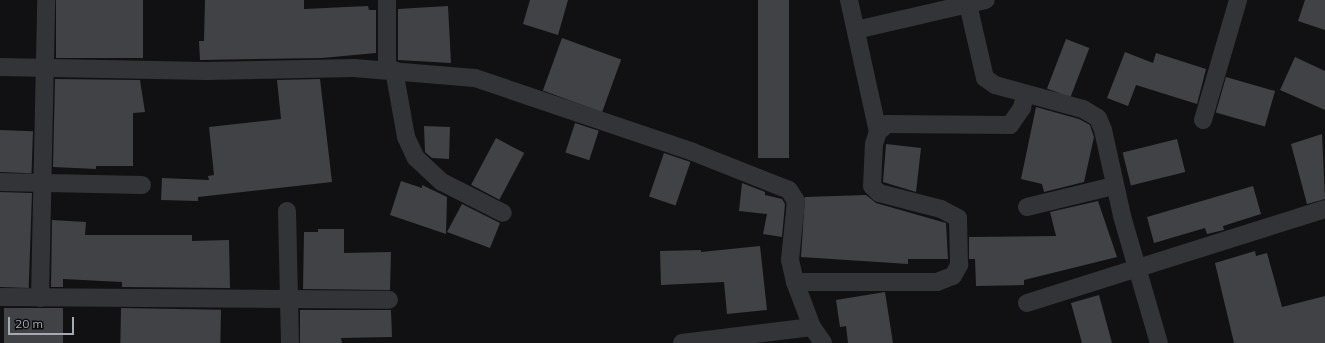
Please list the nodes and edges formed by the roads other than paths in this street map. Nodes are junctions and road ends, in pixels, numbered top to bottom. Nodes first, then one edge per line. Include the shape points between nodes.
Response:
1 (46, 0) edge
2 (387, 0) edge
3 (849, 0) edge
4 (986, 0) edge
5 (1238, 0) edge
6 (967, 2) edge
7 (856, 30) junction
8 (0, 67) edge
9 (45, 67) junction
10 (391, 70) junction
11 (1025, 94) junction
12 (1203, 120) dead end
13 (878, 132) junction
14 (0, 182) edge
15 (42, 183) junction
16 (142, 186) dead end
17 (1114, 186) junction
18 (1027, 207) dead end
19 (1325, 209) edge
20 (287, 211) dead end
21 (503, 213) dead end
22 (1138, 268) junction
23 (795, 282) junction
24 (0, 297) edge
25 (40, 298) junction
26 (389, 300) dead end
27 (289, 301) junction
28 (1027, 303) dead end
29 (812, 327) junction
30 (715, 341) edge
31 (290, 343) edge
32 (682, 343) edge
33 (823, 343) edge
34 (1159, 343) edge

1 - 9 street
2 - 10 street
3 - 7 street
4 - 6 street
5 - 12 street
6 - 7 street
6 - 11 street via 986,78 995,85
7 - 13 street
8 - 9 street
9 - 10 street via 206,71
9 - 15 street
10 - 21 street via 405,131 416,158 442,182
10 - 23 street via 475,78 693,152 789,190 796,201 790,260
11 - 13 street via 1022,108 1010,125 887,124
11 - 17 street via 1083,109 1098,118 1103,130
13 - 23 street via 874,144 872,186 879,193 941,209 958,218 959,265 953,276 937,282
14 - 15 street
15 - 16 street
15 - 25 street
17 - 18 street
17 - 22 street
19 - 22 street
20 - 27 street
22 - 28 street
22 - 34 street
23 - 29 street
24 - 25 street
25 - 27 street
26 - 27 street
27 - 31 street
29 - 30 street
29 - 33 street
30 - 32 street

